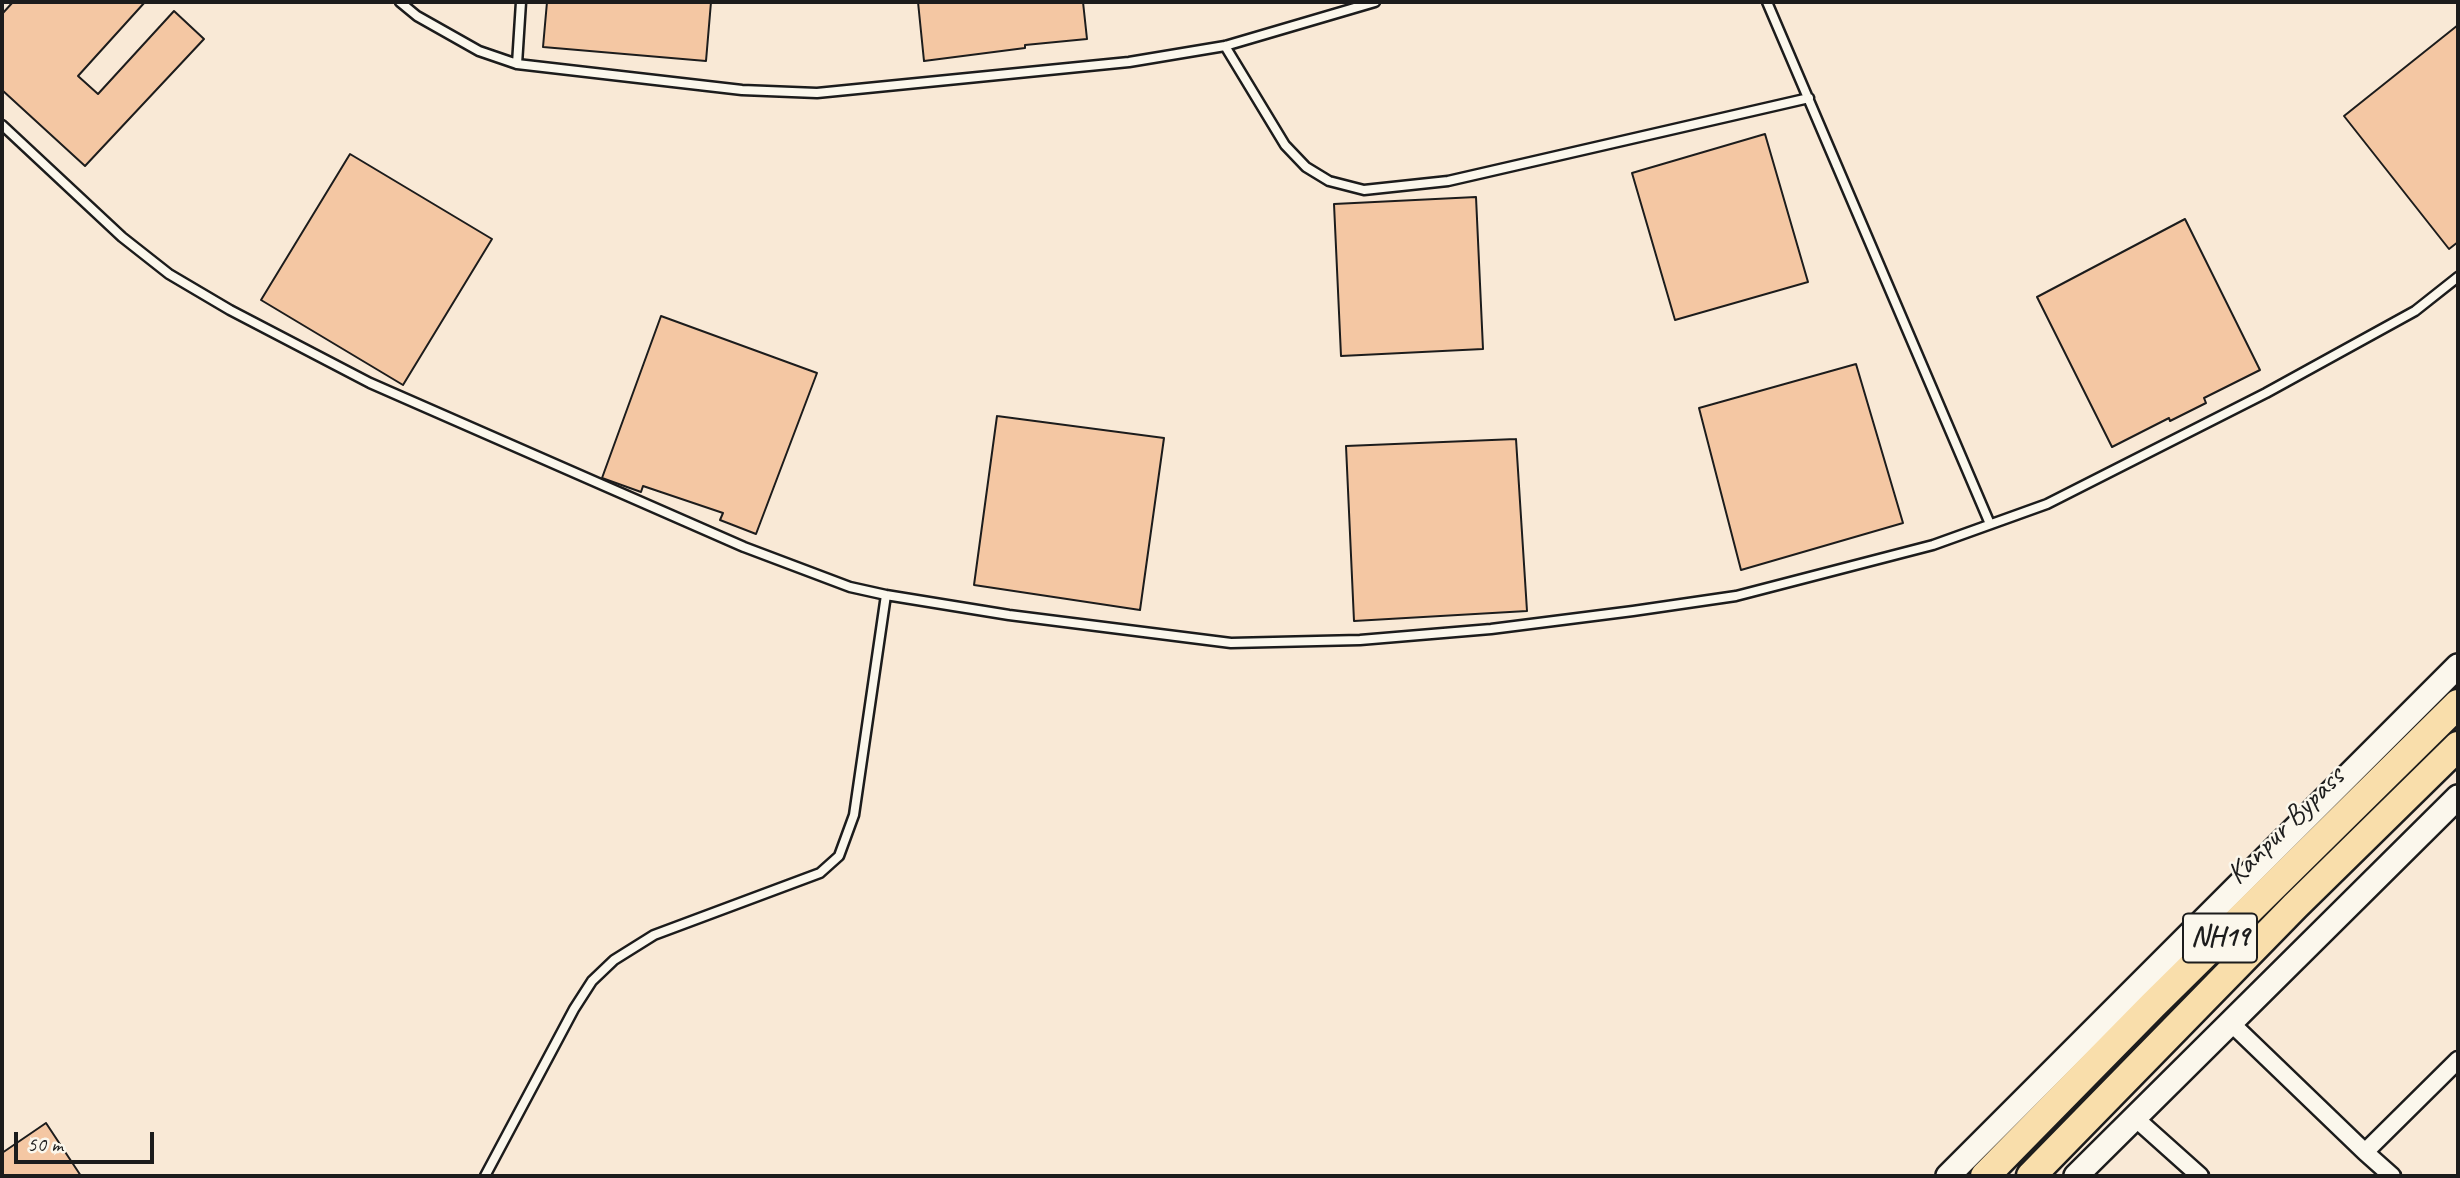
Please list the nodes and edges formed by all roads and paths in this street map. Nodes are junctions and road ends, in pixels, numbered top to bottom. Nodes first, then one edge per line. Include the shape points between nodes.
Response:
1 (400, 2) edge
2 (522, 2) edge
3 (1375, 2) edge
4 (1767, 2) edge
5 (1225, 46) junction
6 (517, 64) junction
7 (1809, 98) junction
8 (4, 131) edge
9 (2458, 276) edge
10 (1990, 524) junction
11 (886, 595) junction
12 (2458, 666) edge
13 (2458, 704) edge
14 (2458, 746) edge
15 (2458, 797) edge
16 (2232, 1024) junction
17 (2458, 1060) edge
18 (2134, 1117) junction
19 (2365, 1152) junction
20 (485, 1176) edge
21 (1948, 1176) edge
22 (1985, 1176) edge
23 (2031, 1176) edge
24 (2076, 1176) edge
25 (2200, 1176) edge
26 (2392, 1176) edge

1 - 6 lane via 479,51
2 - 6 lane
3 - 5 lane
4 - 7 lane
5 - 6 lane via 1129,62 817,93 742,90
5 - 7 lane via 1285,145 1306,167 1329,181 1364,190 1448,181
7 - 10 lane
8 - 11 lane via 122,237 169,274 230,310 370,383 562,470 744,547 850,587
9 - 10 lane via 2415,311 2266,393 2047,505
10 - 11 lane via 1933,545 1736,596 1491,629 1360,640 1231,643
11 - 20 lane via 854,815 839,856 820,873 654,935 614,960 592,981 574,1009
12 - 21 main road
13 - 22 highway, Kanpur Bypass / NH19
14 - 23 highway, NH19
15 - 16 main road
16 - 18 main road
16 - 19 street
17 - 19 street
18 - 24 main road
18 - 25 street
19 - 26 street

